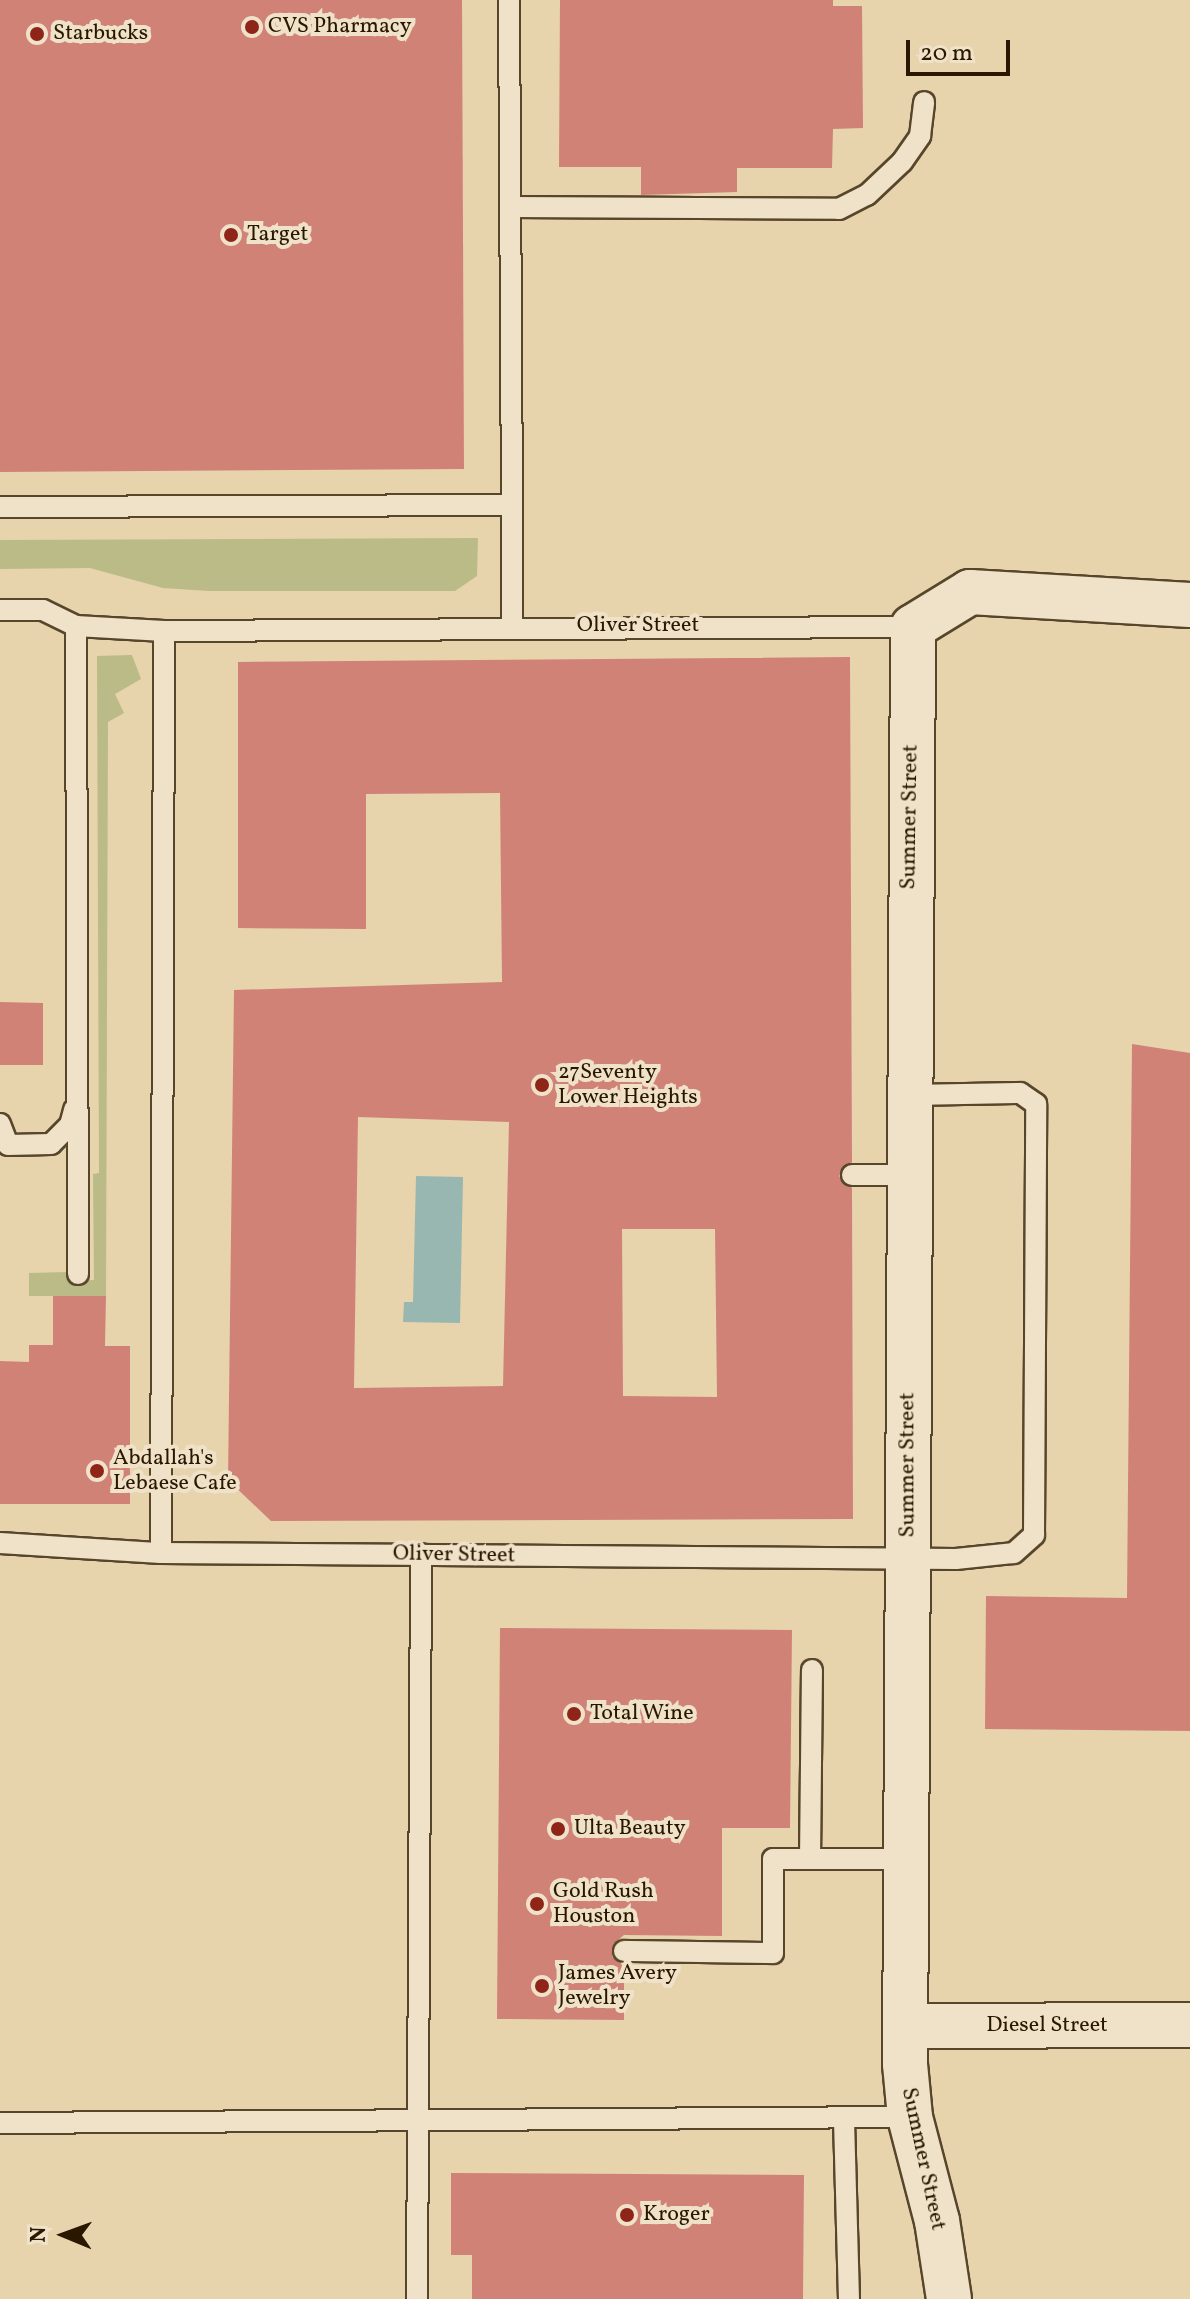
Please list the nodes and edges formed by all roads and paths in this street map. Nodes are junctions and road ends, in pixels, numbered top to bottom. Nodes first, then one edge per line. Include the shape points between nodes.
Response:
1 (509, 0) edge
2 (924, 102) dead end
3 (511, 207) junction
4 (512, 505) junction
5 (0, 507) edge
6 (1190, 605) edge
7 (0, 610) edge
8 (76, 626) junction
9 (512, 626) junction
10 (913, 627) junction
11 (164, 631) junction
12 (78, 1094) junction
13 (908, 1095) junction
14 (0, 1124) edge
15 (852, 1175) dead end
16 (907, 1175) junction
17 (78, 1274) dead end
18 (0, 1543) edge
19 (161, 1553) junction
20 (421, 1554) junction
21 (908, 1559) junction
22 (812, 1670) dead end
23 (810, 1859) junction
24 (906, 1859) junction
25 (624, 1951) dead end
26 (1190, 2025) edge
27 (905, 2026) junction
28 (910, 2117) junction
29 (844, 2120) junction
30 (418, 2122) junction
31 (0, 2123) edge
32 (417, 2299) edge
33 (849, 2299) edge
34 (949, 2299) edge

1 - 3 lane
2 - 3 lane via 920,136 902,162 867,195 839,209
3 - 4 lane
4 - 5 lane
4 - 9 lane
6 - 10 street via 970,592
7 - 8 lane via 43,610
8 - 11 lane, Oliver Street
8 - 12 lane
9 - 10 lane, Oliver Street
9 - 11 lane, Oliver Street
10 - 13 street, Summer Street
11 - 19 lane
12 - 14 lane via 70,1125 51,1144 8,1145
12 - 17 lane
13 - 16 street, Summer Street
13 - 21 lane, Oliver Street via 1020,1093 1036,1104 1036,1120 1034,1535 1014,1553
15 - 16 lane
16 - 21 street, Summer Street
18 - 19 lane, Oliver Street
19 - 20 lane, Oliver Street
20 - 21 lane, Oliver Street
20 - 30 lane
21 - 24 street, Summer Street
22 - 23 lane
23 - 24 lane
23 - 25 lane via 773,1859 773,1953
24 - 27 street, Summer Street
26 - 27 street, Diesel Street
27 - 28 street, Summer Street
28 - 29 lane
28 - 34 street, Summer Street via 937,2221
29 - 30 lane
29 - 33 lane
30 - 31 lane
30 - 32 lane

